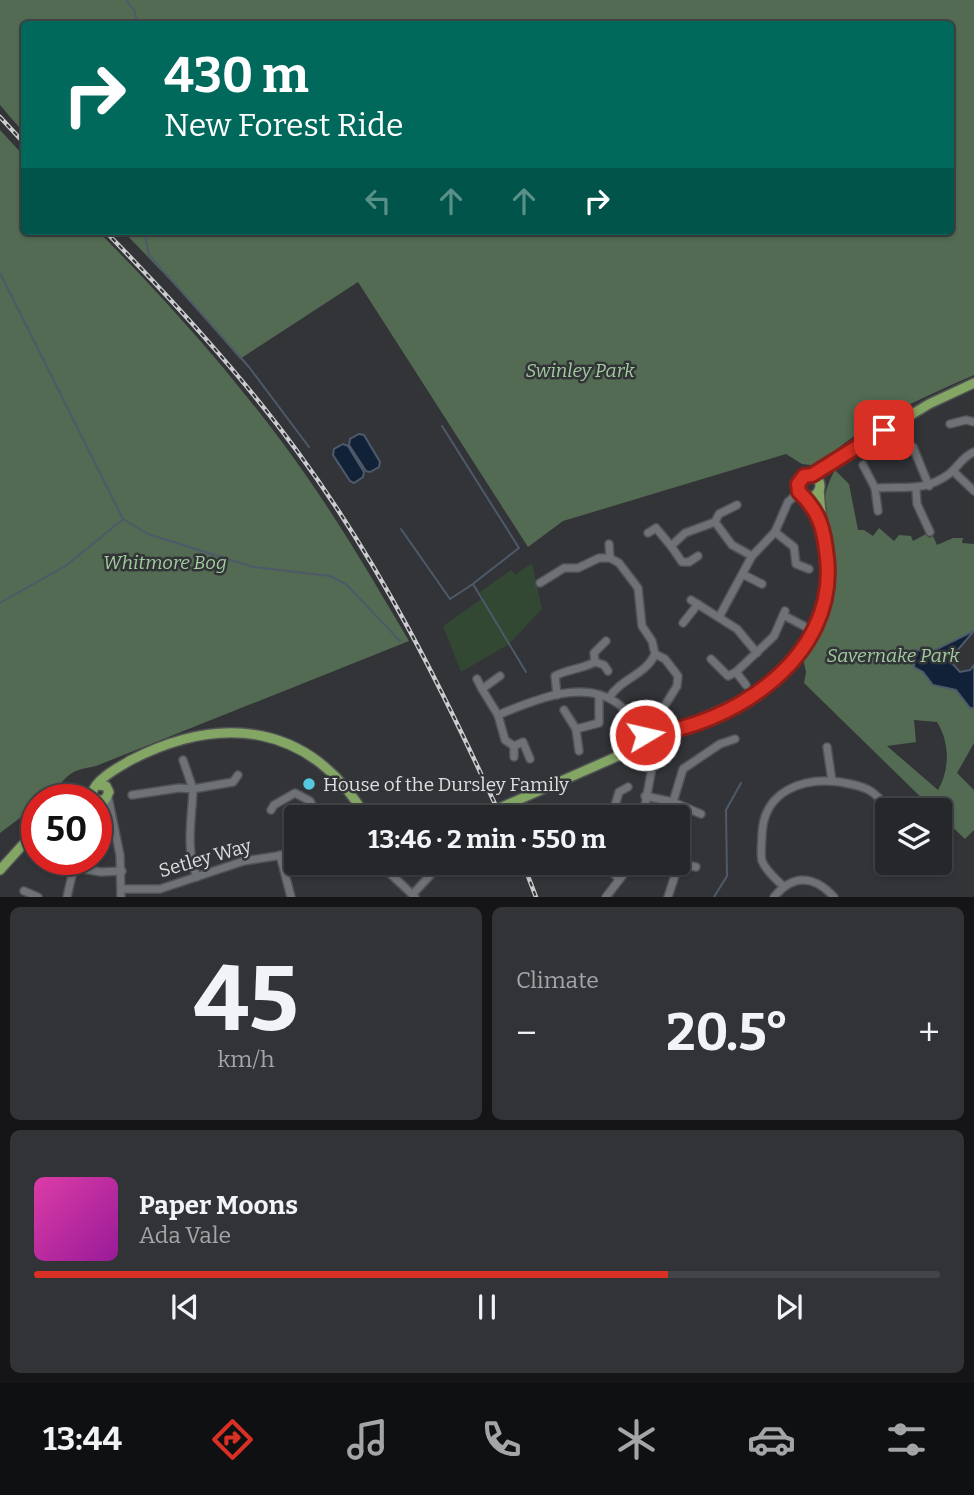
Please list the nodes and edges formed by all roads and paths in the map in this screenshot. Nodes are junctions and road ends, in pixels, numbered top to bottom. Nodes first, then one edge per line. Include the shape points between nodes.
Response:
1 (974, 383) edge
2 (974, 422) edge
3 (950, 424) dead end
4 (913, 447) dead end
5 (974, 452) edge
6 (838, 457) junction
7 (863, 465) dead end
8 (953, 471) junction
9 (812, 475) junction
10 (929, 486) junction
11 (820, 487) junction
12 (875, 488) junction
13 (916, 490) junction
14 (974, 491) edge
15 (799, 492) junction
16 (808, 498) junction
17 (737, 505) dead end
18 (878, 511) dead end
19 (715, 522) junction
20 (775, 532) junction
21 (824, 532) junction
22 (930, 532) dead end
23 (648, 533) dead end
24 (609, 544) dead end
25 (671, 546) junction
26 (698, 556) dead end
27 (752, 556) junction
28 (610, 558) junction
29 (809, 569) dead end
30 (744, 575) junction
31 (540, 583) dead end
32 (762, 584) dead end
33 (719, 617) junction
34 (683, 623) dead end
35 (804, 626) dead end
36 (606, 641) dead end
37 (757, 653) junction
38 (655, 654) junction
39 (711, 659) dead end
40 (595, 662) junction
41 (608, 671) dead end
42 (736, 673) junction
43 (500, 676) dead end
44 (477, 678) dead end
45 (746, 685) dead end
46 (482, 689) junction
47 (557, 695) junction
48 (599, 695) junction
49 (610, 698) junction
50 (565, 710) dead end
51 (498, 715) junction
52 (657, 718) dead end
53 (576, 729) junction
54 (676, 731) junction
55 (645, 736) junction
56 (735, 739) dead end
57 (514, 746) junction
58 (827, 747) dead end
59 (650, 750) junction
60 (579, 751) dead end
61 (625, 753) junction
62 (514, 757) dead end
63 (530, 759) dead end
64 (183, 760) dead end
65 (238, 775) dead end
66 (832, 781) junction
67 (108, 784) edge
68 (288, 785) dead end
69 (628, 787) dead end
70 (193, 789) junction
71 (295, 793) junction
72 (132, 795) dead end
73 (645, 796) junction
74 (879, 798) edge
75 (673, 802) junction
76 (312, 805) edge
77 (358, 805) edge
78 (507, 805) edge
79 (612, 805) edge
80 (644, 805) edge
81 (271, 810) dead end
82 (701, 814) dead end
83 (112, 820) edge
84 (21, 847) edge
85 (284, 854) edge
86 (280, 855) junction
87 (690, 866) edge
88 (696, 867) dead end
89 (0, 870) edge
90 (112, 871) edge
91 (122, 871) junction
92 (72, 875) edge
93 (394, 875) edge
94 (430, 875) edge
95 (614, 875) edge
96 (624, 875) edge
97 (674, 875) edge
98 (197, 877) junction
99 (618, 879) junction
100 (783, 886) junction
101 (24, 891) dead end
102 (121, 893) edge
103 (161, 893) edge
104 (412, 893) edge
105 (38, 897) edge
106 (67, 897) edge
107 (291, 897) edge
108 (606, 897) edge
109 (668, 897) edge
110 (774, 897) edge
111 (834, 897) edge

1 - 6 main road
2 - 3 street via 966,419
4 - 10 street
5 - 8 street
6 - 9 main road
6 - 11 main road
7 - 12 street
8 - 10 street
8 - 14 street
9 - 11 main road
9 - 15 main road via 799,480
10 - 13 street
11 - 16 main road
11 - 21 main road
12 - 13 street
12 - 18 street
13 - 22 street
15 - 16 main road
15 - 20 street via 788,502
16 - 21 main road
17 - 19 street via 719,514
19 - 25 street via 685,533
19 - 27 street via 732,545
20 - 27 street
20 - 29 street via 794,547 796,564
21 - 54 main road via 828,564 820,613 798,656 759,692
23 - 25 street via 656,528
24 - 28 street
25 - 26 street via 682,562
27 - 30 street
28 - 31 street via 564,568
28 - 38 street via 638,588 642,626
30 - 32 street
30 - 33 street
33 - 34 street via 694,602
33 - 37 street via 737,629
35 - 37 street via 784,613 774,625 774,636
36 - 40 street via 594,653
37 - 42 street
38 - 49 street via 646,668 621,681
38 - 52 street via 666,659 678,676 677,686
39 - 42 street via 728,676
40 - 41 street
40 - 47 street via 555,676
42 - 45 street
43 - 46 street
44 - 46 street
46 - 51 street
47 - 48 street
47 - 51 street via 533,699
48 - 49 street
48 - 53 street via 599,723
49 - 55 street
50 - 53 street
51 - 57 street via 505,740
53 - 60 street
54 - 55 main road
54 - 59 main road
55 - 59 main road via 639,745
55 - 59 main road via 656,737
55 - 61 main road
56 - 75 street via 683,769
57 - 62 street
57 - 63 street via 527,745
58 - 66 street
59 - 61 main road
59 - 73 street
61 - 78 main road, bridge
64 - 70 street
65 - 70 street via 233,782
66 - 74 street via 873,790
66 - 100 street via 806,781 789,787 767,812 761,859
67 - 77 main road via 124,764 165,745 234,731 266,736 304,750 349,790
68 - 71 street
69 - 79 street via 619,792
70 - 72 street
70 - 98 street via 189,846
71 - 76 street
71 - 81 street
73 - 75 street
73 - 80 street
75 - 82 street
83 - 91 street
84 - 89 main road
85 - 86 street, Setley Way
86 - 98 street, Setley Way via 244,860
86 - 107 street
87 - 88 street
90 - 91 street
91 - 102 street
92 - 106 street
93 - 104 street
94 - 104 street
95 - 99 street
96 - 99 street
97 - 109 street
98 - 103 street, Setley Way
99 - 108 street
100 - 110 street
100 - 111 street via 807,878 824,885
101 - 105 street
102 - 103 street, Setley Way

